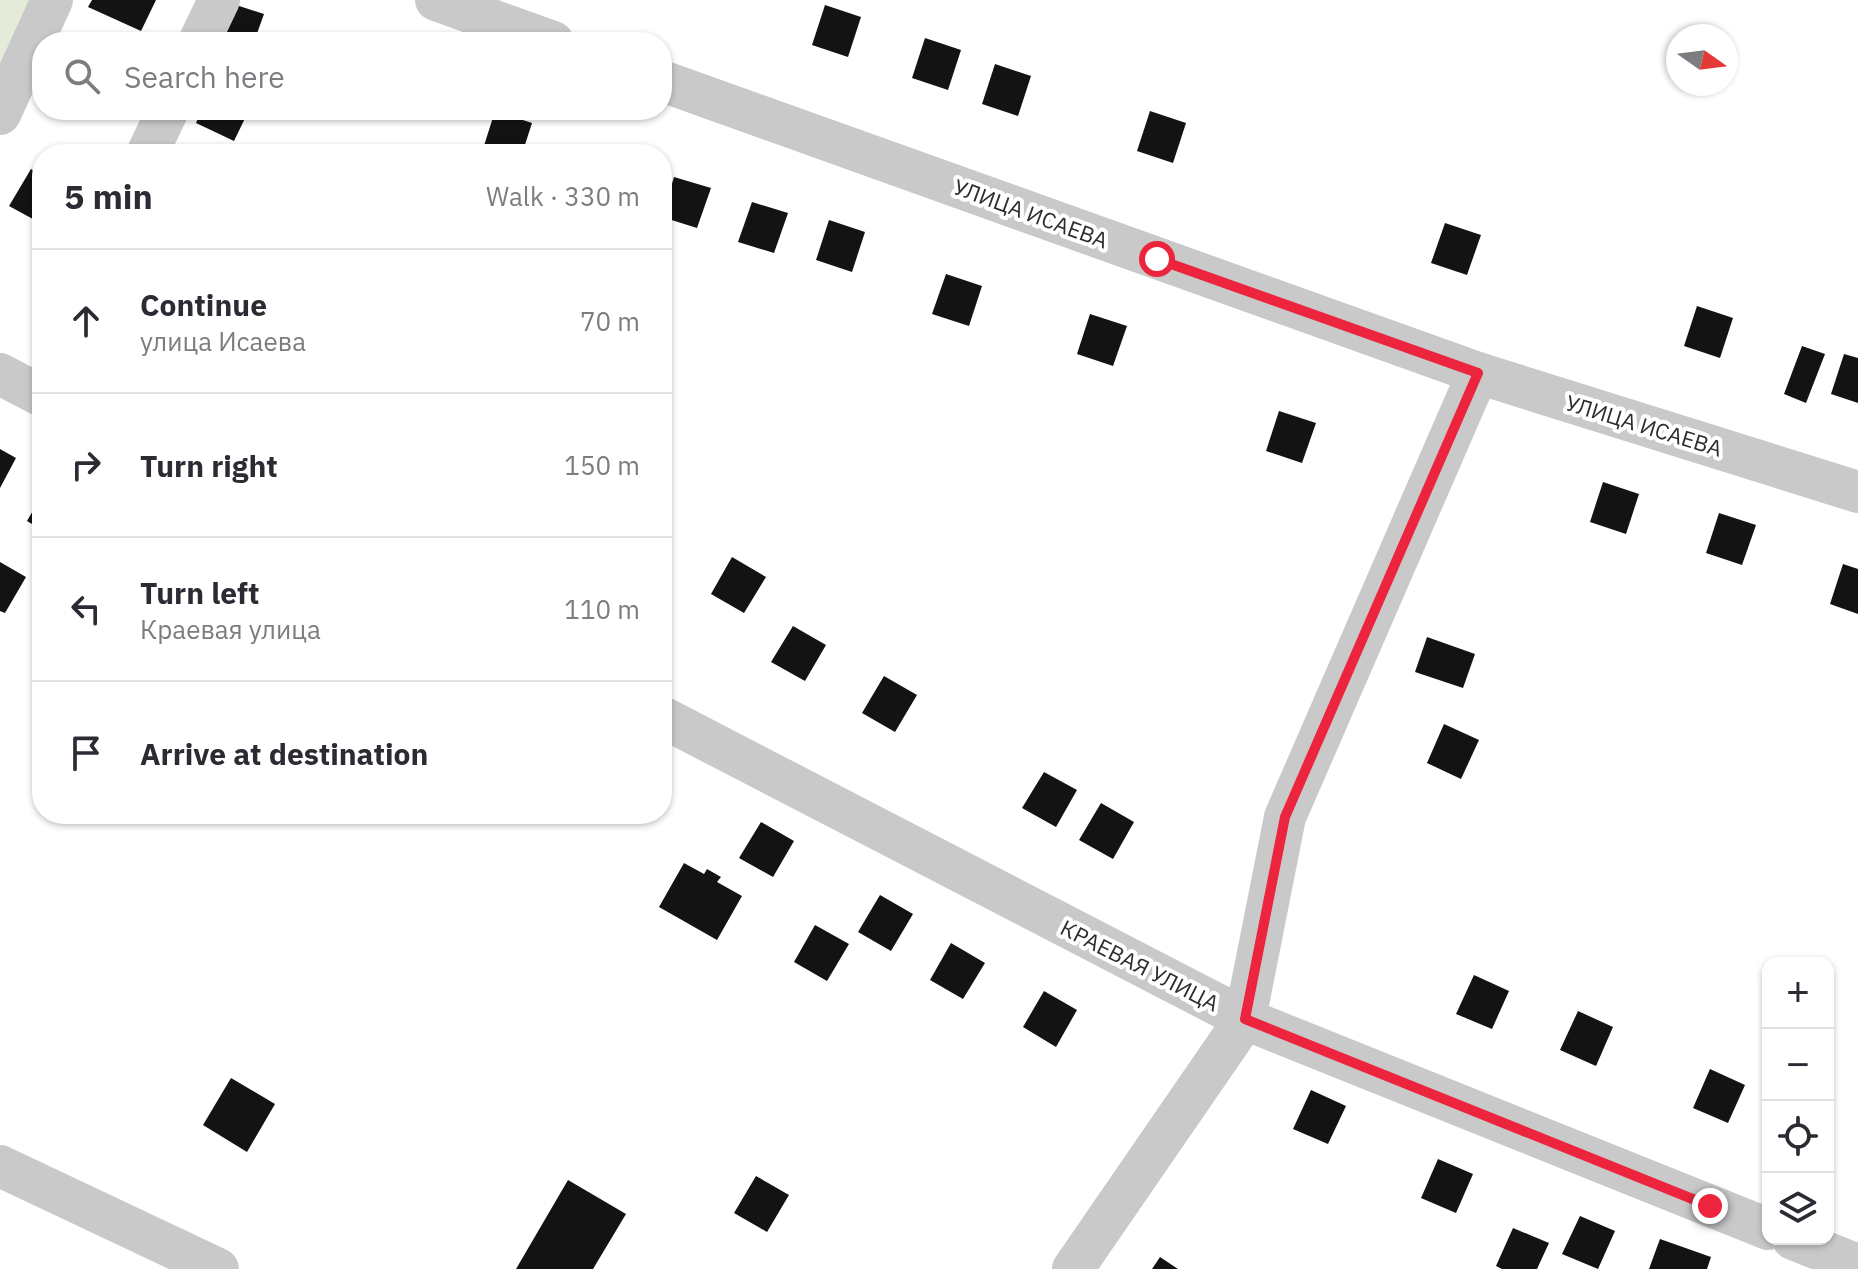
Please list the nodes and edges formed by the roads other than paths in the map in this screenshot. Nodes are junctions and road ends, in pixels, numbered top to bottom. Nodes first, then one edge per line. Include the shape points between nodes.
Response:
1 (52, 0) edge
2 (219, 0) edge
3 (436, 0) edge
4 (37, 32) edge
5 (204, 32) edge
6 (525, 32) edge
7 (32, 44) edge
8 (672, 85) edge
9 (0, 114) edge
10 (163, 120) edge
11 (152, 144) edge
12 (1478, 373) junction
13 (0, 374) edge
14 (32, 391) edge
15 (1858, 492) edge
16 (672, 722) edge
17 (1245, 1019) junction
18 (0, 1166) edge
19 (1762, 1227) edge
20 (1808, 1245) edge
21 (1858, 1265) edge
22 (218, 1269) edge
23 (1073, 1269) edge

1 - 4 street
2 - 5 street
3 - 6 street
7 - 9 street
8 - 12 street, УЛИЦА ИСАЕВА
10 - 11 street
12 - 15 street, УЛИЦА ИСАЕВА
12 - 17 street via 1285,817
13 - 14 street
16 - 17 street, КРАЕВАЯ УЛИЦА
17 - 19 street, КРАЕВАЯ УЛИЦА
17 - 23 street
18 - 22 street
20 - 21 street

